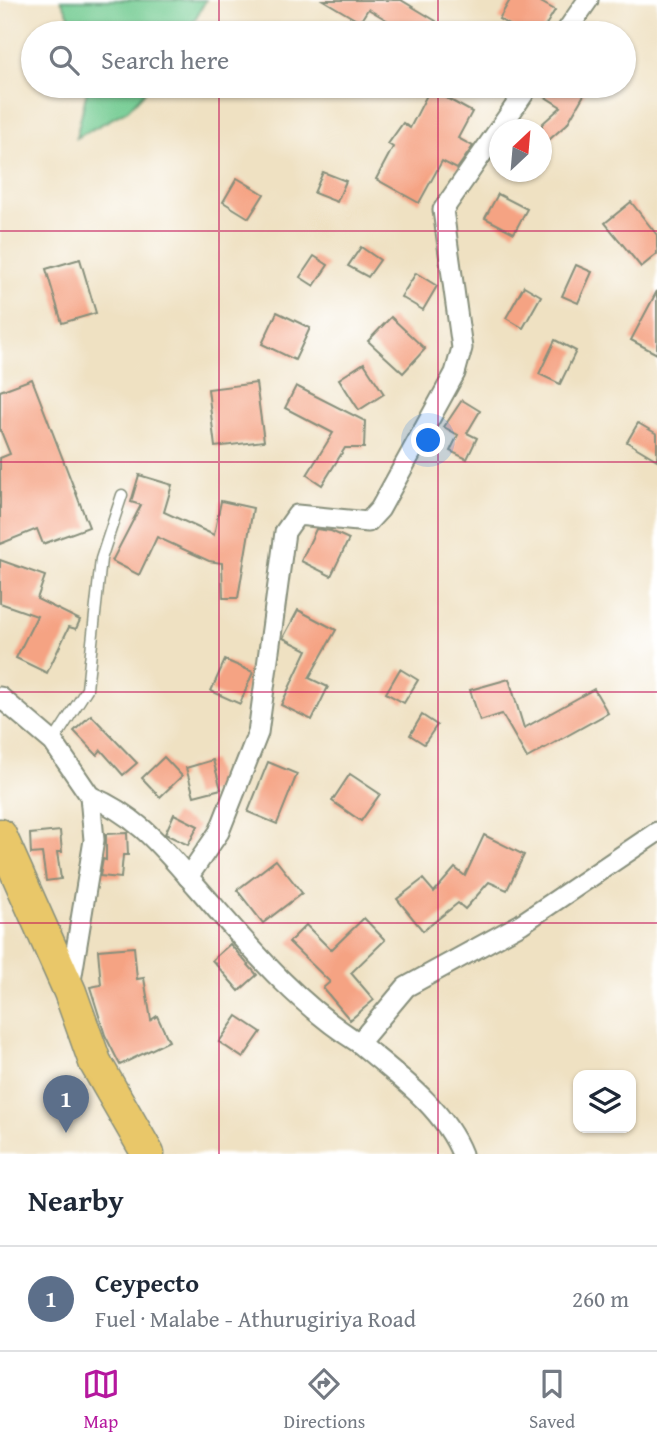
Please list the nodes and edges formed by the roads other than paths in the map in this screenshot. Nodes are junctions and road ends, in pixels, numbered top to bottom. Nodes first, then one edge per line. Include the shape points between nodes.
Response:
1 (588, 0) edge
2 (573, 21) edge
3 (521, 98) edge
4 (122, 495) dead end
5 (0, 697) edge
6 (53, 742) junction
7 (90, 796) junction
8 (657, 832) edge
9 (0, 835) edge
10 (188, 877) junction
11 (69, 992) junction
12 (359, 1043) junction
13 (141, 1151) edge
14 (462, 1154) edge

1 - 2 street
3 - 10 street via 443,210 461,348 455,373 380,509 368,522 297,515 285,532 258,733 219,832
4 - 6 lane via 101,559 87,689
5 - 6 street
6 - 7 street
7 - 10 street via 113,806 160,842
7 - 11 street via 94,841
8 - 12 street via 521,924 406,987
9 - 11 main road
10 - 12 street via 281,981
11 - 13 main road via 95,1062
12 - 14 street via 411,1087 455,1136

